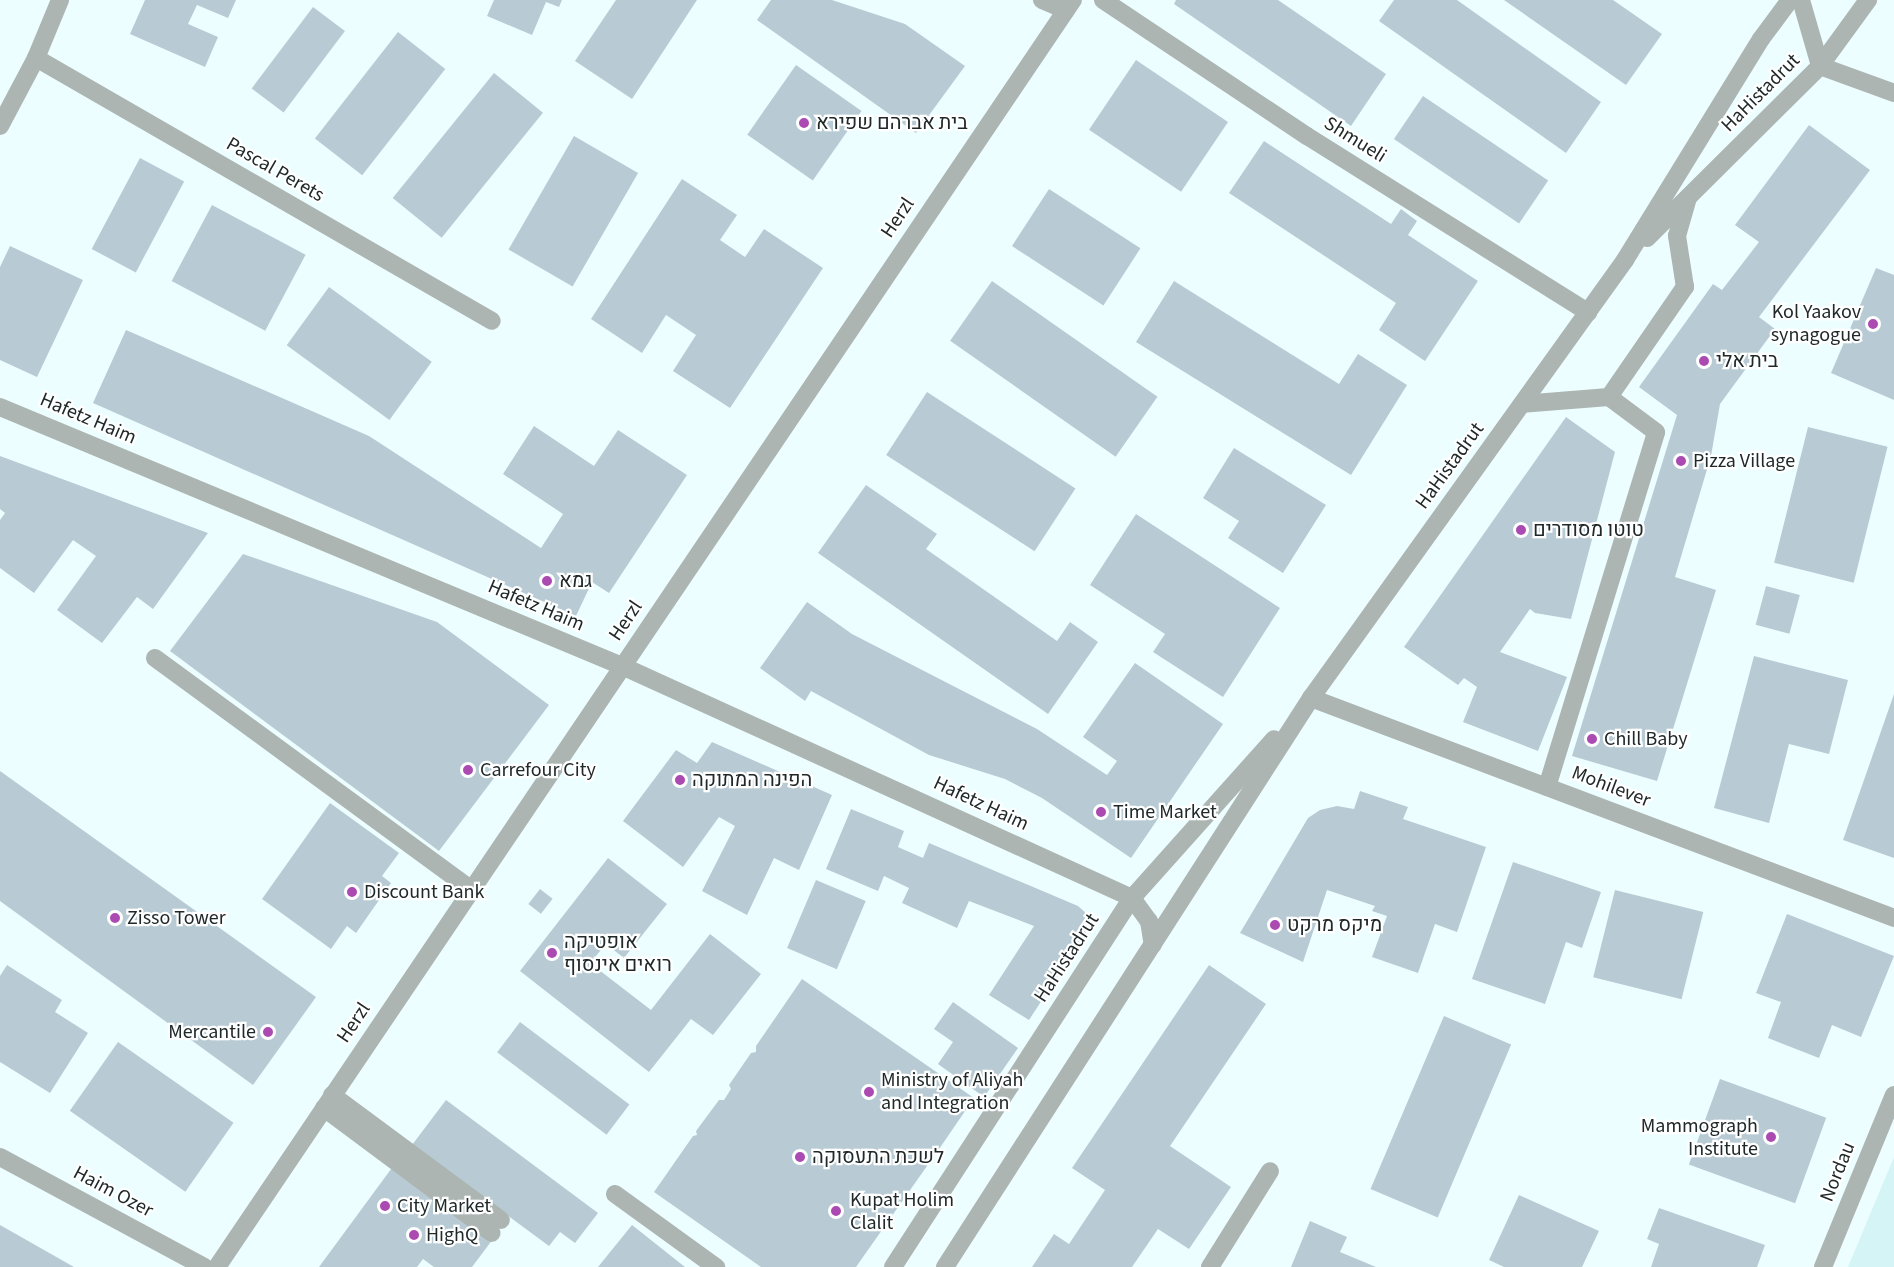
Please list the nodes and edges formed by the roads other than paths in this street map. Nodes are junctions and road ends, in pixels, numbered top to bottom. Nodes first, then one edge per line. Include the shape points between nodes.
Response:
1 (60, 0) edge
2 (1042, 0) edge
3 (1103, 0) edge
4 (1790, 0) edge
5 (1801, 0) edge
6 (1868, 0) edge
7 (1069, 5) edge
8 (36, 58) junction
9 (1820, 66) junction
10 (1894, 93) edge
11 (0, 126) edge
12 (1689, 196) junction
13 (1625, 260) junction
14 (1588, 312) junction
15 (492, 321) dead end
16 (1609, 397) junction
17 (1522, 404) junction
18 (0, 406) edge
19 (155, 658) dead end
20 (622, 666) junction
21 (1311, 698) junction
22 (1547, 787) junction
23 (471, 889) junction
24 (1132, 898) junction
25 (1894, 918) edge
26 (1153, 945) junction
27 (1894, 1095) edge
28 (328, 1101) junction
29 (0, 1157) edge
30 (1270, 1171) dead end
31 (615, 1194) dead end
32 (496, 1226) dead end
33 (204, 1267) edge
34 (217, 1267) edge
35 (716, 1267) edge
36 (893, 1267) edge
37 (945, 1267) edge
38 (1210, 1267) edge
39 (1823, 1267) edge

1 - 8 street
2 - 7 street
3 - 14 street, Shmueli via 1306,136
4 - 13 street, HaHistadrut via 1761,39
5 - 9 street
6 - 9 street, HaHistadrut
7 - 20 street, Herzl
8 - 11 street
8 - 15 street, Pascal Perets
9 - 10 street
9 - 12 street, HaHistadrut
12 - 13 street, HaHistadrut
12 - 16 street via 1677,236 1685,287
13 - 14 street, HaHistadrut
14 - 17 street, HaHistadrut
16 - 17 street
16 - 22 street via 1656,432
17 - 21 street, HaHistadrut
18 - 20 street, Hafetz Haim
19 - 23 street
20 - 23 street, Herzl
20 - 24 street, Hafetz Haim
21 - 22 street, Mohilever
21 - 24 street, HaHistadrut
21 - 26 street, HaHistadrut
22 - 25 street, Mohilever
23 - 28 street, Herzl
24 - 26 street via 1149,921
24 - 36 street, HaHistadrut
26 - 37 street, HaHistadrut
27 - 39 street, Nordau
28 - 32 street
28 - 34 street, Herzl
29 - 33 street, Haim Ozer
30 - 38 street
31 - 35 street

